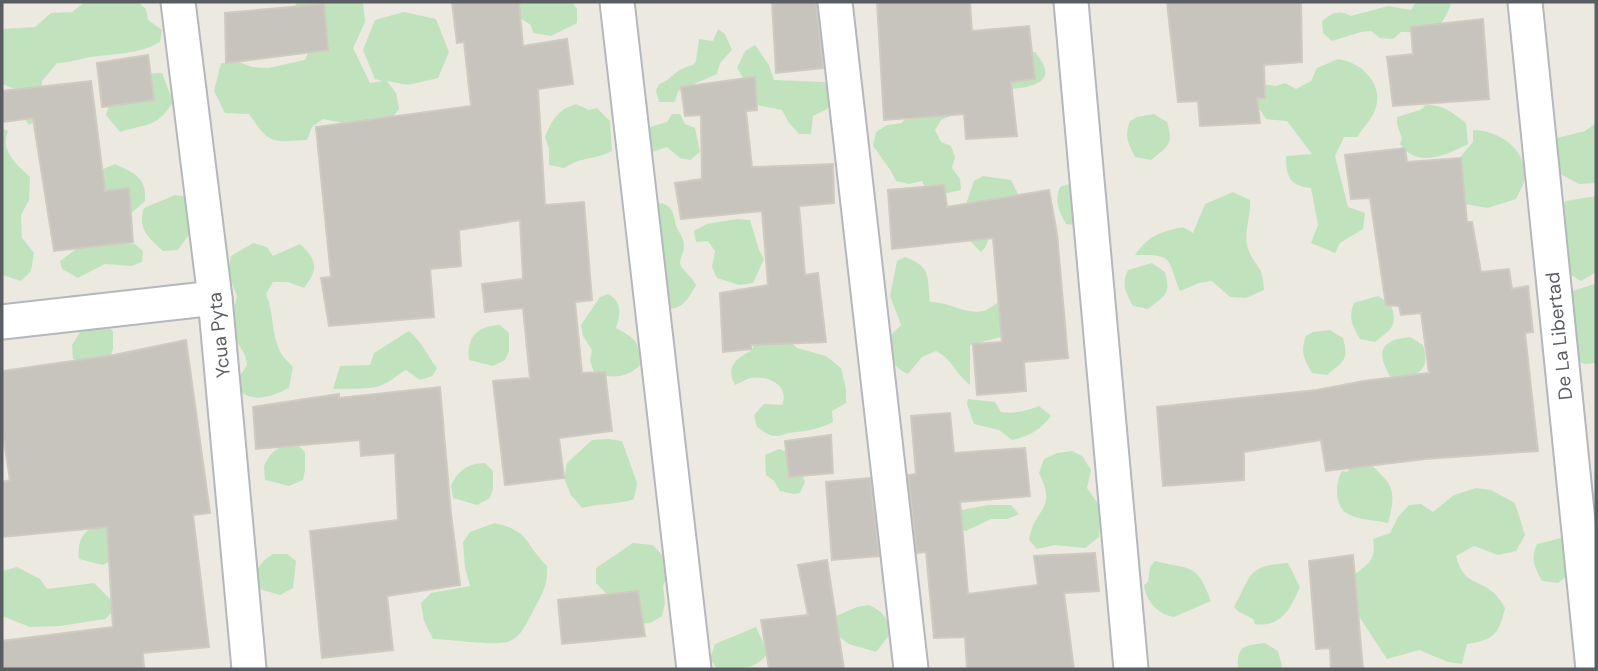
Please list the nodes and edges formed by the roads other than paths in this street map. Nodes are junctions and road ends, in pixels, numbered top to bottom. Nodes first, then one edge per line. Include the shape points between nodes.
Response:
1 (178, 2) edge
2 (617, 2) edge
3 (835, 2) edge
4 (1071, 2) edge
5 (1525, 2) edge
6 (215, 298) junction
7 (2, 322) edge
8 (249, 669) edge
9 (694, 669) edge
10 (911, 669) edge
11 (1131, 669) edge
12 (1593, 669) edge

1 - 6 street, Ycua Pyta
2 - 9 street
3 - 10 street
4 - 11 street
5 - 12 street, De La Libertad
6 - 7 street
6 - 8 street, Ycua Pyta

